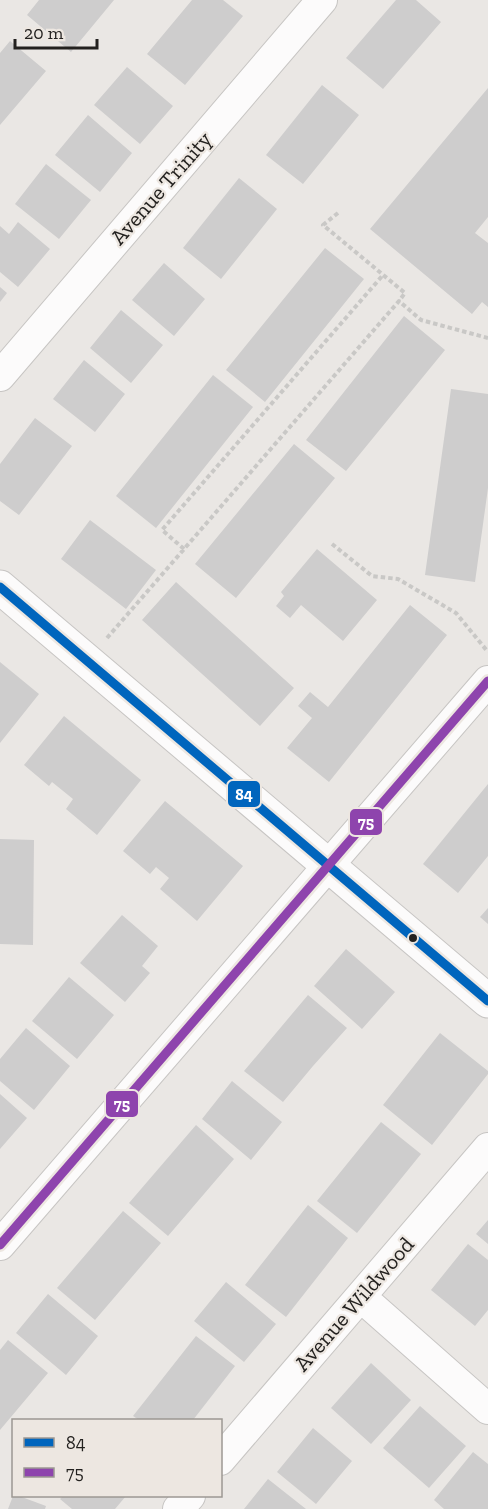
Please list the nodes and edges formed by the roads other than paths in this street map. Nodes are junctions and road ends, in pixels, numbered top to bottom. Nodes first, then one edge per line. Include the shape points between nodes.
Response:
1 (322, 0) edge
2 (0, 376) edge
3 (0, 586) edge
4 (488, 681) edge
5 (328, 865) junction
6 (488, 1001) edge
7 (488, 1148) edge
8 (0, 1245) edge
9 (361, 1297) junction
10 (488, 1408) edge
11 (222, 1458) edge
12 (189, 1497) edge
13 (178, 1509) edge

1 - 2 street, Avenue Trinity
3 - 5 street
4 - 5 street
5 - 6 street
5 - 8 street
7 - 9 street, Avenue Wildwood
9 - 10 street
9 - 11 street, Avenue Wildwood
12 - 13 street

